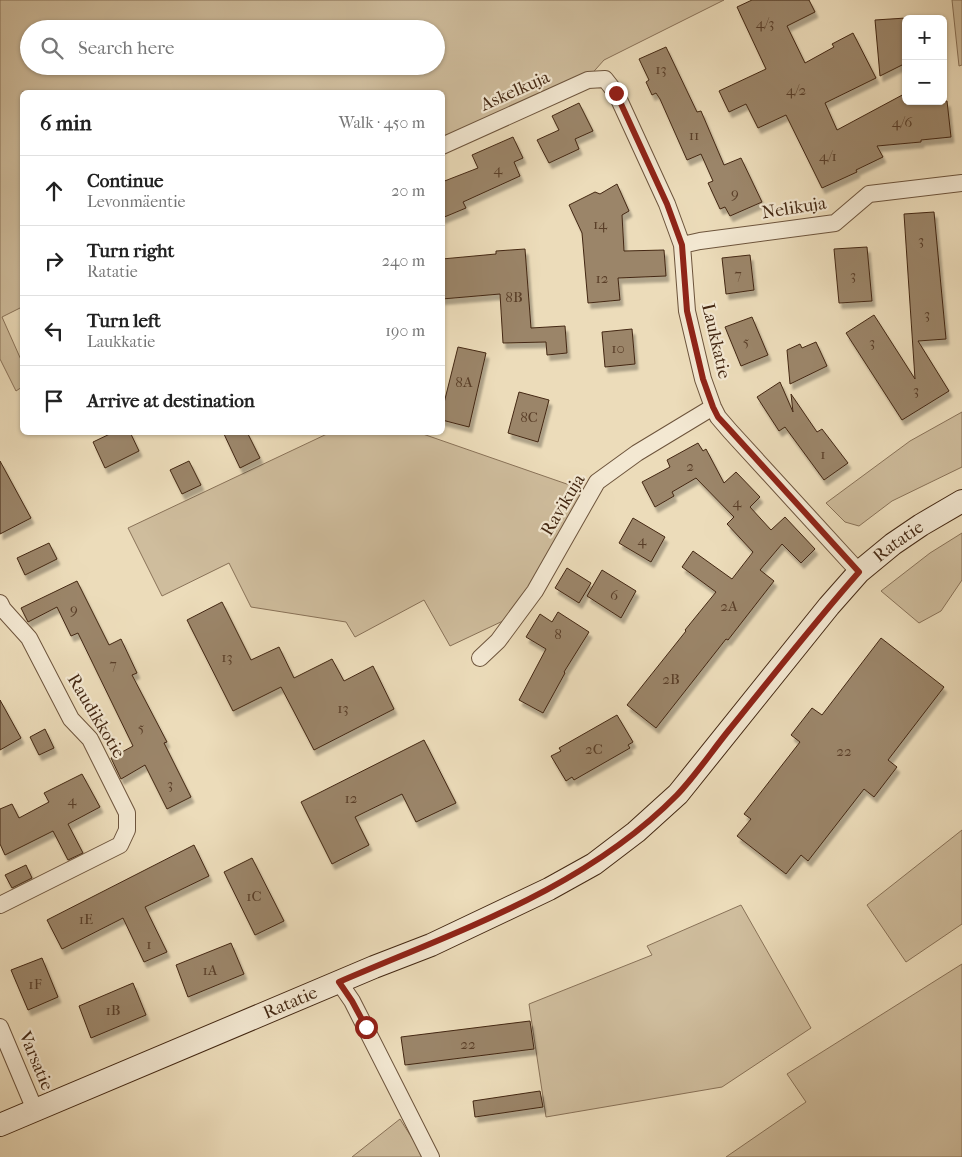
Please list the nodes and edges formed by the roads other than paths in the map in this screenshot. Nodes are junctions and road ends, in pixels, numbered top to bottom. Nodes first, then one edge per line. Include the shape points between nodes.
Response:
1 (605, 79) joint
2 (445, 145) edge
3 (962, 183) edge
4 (682, 245) junction
5 (713, 407) junction
6 (962, 501) edge
7 (859, 572) junction
8 (0, 603) edge
9 (480, 658) dead end
10 (0, 905) edge
11 (339, 982) junction
12 (0, 1027) edge
13 (35, 1110) junction
14 (0, 1125) edge
15 (431, 1157) edge

1 - 2 street, Askelkuja via 588,80
1 - 4 street, Laukkatie via 616,93 667,204
3 - 4 street, Nelikuja via 869,194 835,223
4 - 5 street, Laukkatie via 687,311
5 - 7 street, Laukkatie via 718,417
5 - 9 street, Ravikuja via 637,453 597,482 535,591 498,641
6 - 7 street, Ratatie via 921,524
7 - 11 street, Ratatie via 678,794 636,832 594,864 549,889 431,945
8 - 10 street, Raudikkotie via 29,638 71,719 90,739 127,813 128,830 120,845
11 - 13 street, Ratatie
11 - 15 street via 352,1001
12 - 13 street, Varsatie
13 - 14 street, Ratatie

